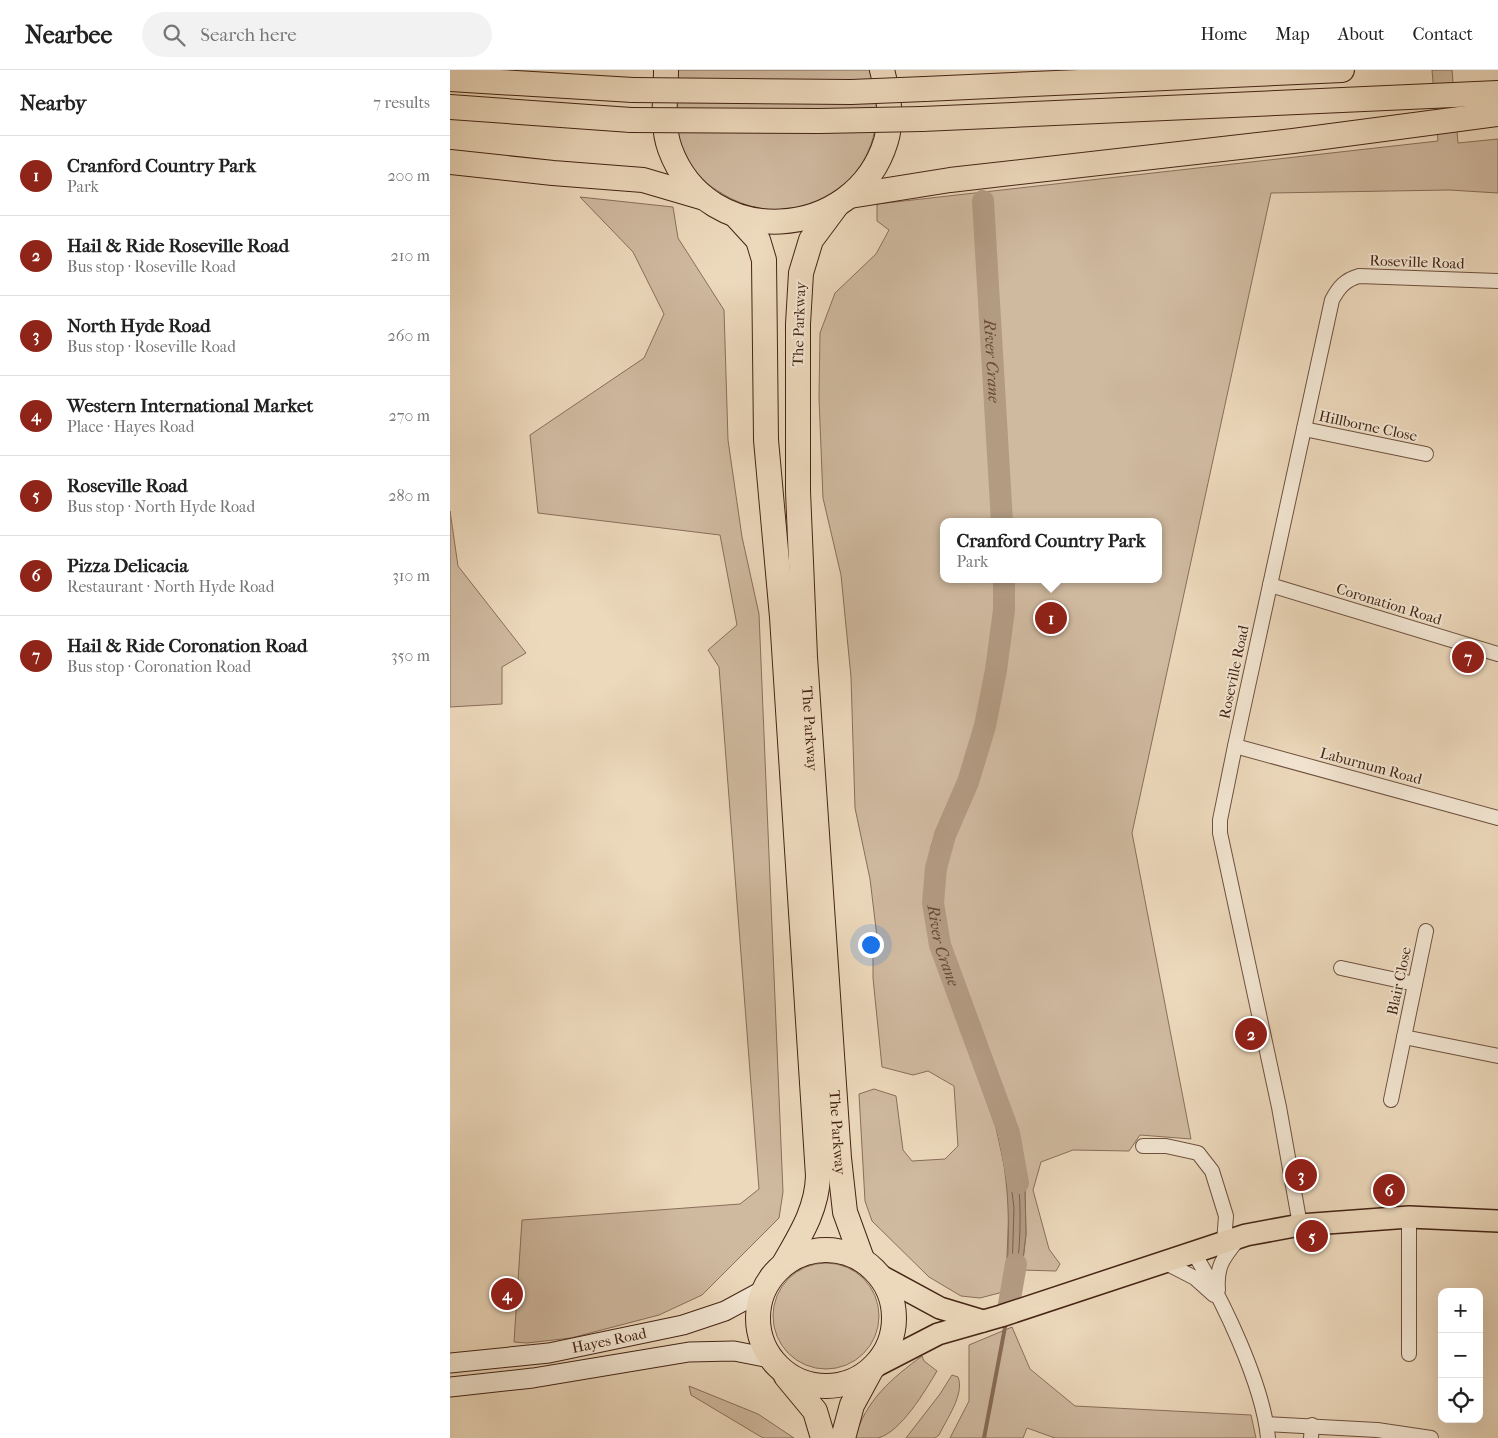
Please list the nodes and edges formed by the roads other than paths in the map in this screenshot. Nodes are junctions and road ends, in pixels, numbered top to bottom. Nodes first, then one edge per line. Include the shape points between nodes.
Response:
1 (666, 70) edge
2 (882, 70) edge
3 (1342, 70) edge
4 (450, 79) edge
5 (1498, 93) edge
6 (450, 107) edge
7 (1498, 114) edge
8 (450, 162) edge
9 (703, 197) junction
10 (843, 200) junction
11 (736, 216) junction
12 (1498, 281) edge
13 (1304, 429) junction
14 (1426, 454) dead end
15 (1270, 585) junction
16 (1498, 654) edge
17 (1235, 746) junction
18 (1498, 818) edge
19 (1426, 931) dead end
20 (1341, 968) dead end
21 (1415, 984) junction
22 (1404, 1037) junction
23 (1498, 1056) edge
24 (1392, 1100) dead end
25 (1143, 1146) dead end
26 (1409, 1217) junction
27 (1498, 1221) edge
28 (1300, 1225) junction
29 (1232, 1239) junction
30 (1193, 1252) junction
31 (862, 1259) junction
32 (785, 1262) junction
33 (1164, 1262) junction
34 (881, 1276) junction
35 (762, 1291) junction
36 (1218, 1298) junction
37 (1000, 1316) junction
38 (1409, 1354) dead end
39 (477, 1362) junction
40 (450, 1363) edge
41 (777, 1365) junction
42 (872, 1369) junction
43 (480, 1385) junction
44 (450, 1387) edge
45 (1267, 1424) junction
46 (1312, 1431) edge
47 (823, 1438) edge
48 (843, 1438) edge
49 (1268, 1438) edge
50 (1431, 1438) edge

1 - 9 highway via 665,120 670,149 678,166
2 - 10 highway, The Parkway via 890,113 886,141 873,168
3 - 4 highway, bridge via 851,92 633,90
5 - 6 highway, bridge via 922,119 791,121 631,120
7 - 10 highway via 1284,143 950,180
8 - 9 highway via 643,180
9 - 11 highway
10 - 11 highway via 807,218 791,221 770,223
10 - 31 highway, The Parkway via 810,240 801,273 798,491 805,657 840,1168 845,1212
11 - 32 highway, The Parkway via 758,240 764,260 766,440 782,617 818,1176 815,1203
12 - 13 street, Roseville Road via 1359,276 1348,279 1332,300
13 - 14 street, Hillborne Close
13 - 15 street, Roseville Road
15 - 16 street, Coronation Road
15 - 17 street, Roseville Road
17 - 18 street, Laburnum Road
17 - 28 street, Roseville Road via 1220,834 1279,1107
19 - 21 street, Blair Close
20 - 21 street
21 - 22 street, Blair Close
22 - 23 street, Blair Close
22 - 24 street, Blair Close
25 - 29 street via 1166,1146 1198,1153 1212,1171
26 - 27 main road
26 - 28 main road
26 - 38 street
28 - 29 main road
29 - 30 main road
29 - 36 street via 1219,1265
30 - 33 main road
30 - 36 street
31 - 32 highway via 843,1251 823,1249 803,1252
31 - 34 highway
32 - 35 highway
33 - 36 street via 1195,1278
33 - 37 main road
34 - 37 main road via 940,1308
34 - 42 highway via 894,1307 895,1323 884,1354
35 - 39 street, Hayes Road via 725,1311 683,1324 567,1350
35 - 41 highway via 757,1325 762,1342
36 - 45 street via 1250,1370
37 - 42 main road via 926,1339
39 - 40 street, Hayes Road
39 - 43 street
41 - 42 highway via 817,1386 857,1379
41 - 43 street, Hayes Road via 734,1351 697,1352
41 - 47 highway via 814,1411
42 - 48 highway via 852,1405
43 - 44 street, Hayes Road
45 - 46 street
45 - 49 street
46 - 50 street via 1394,1432

